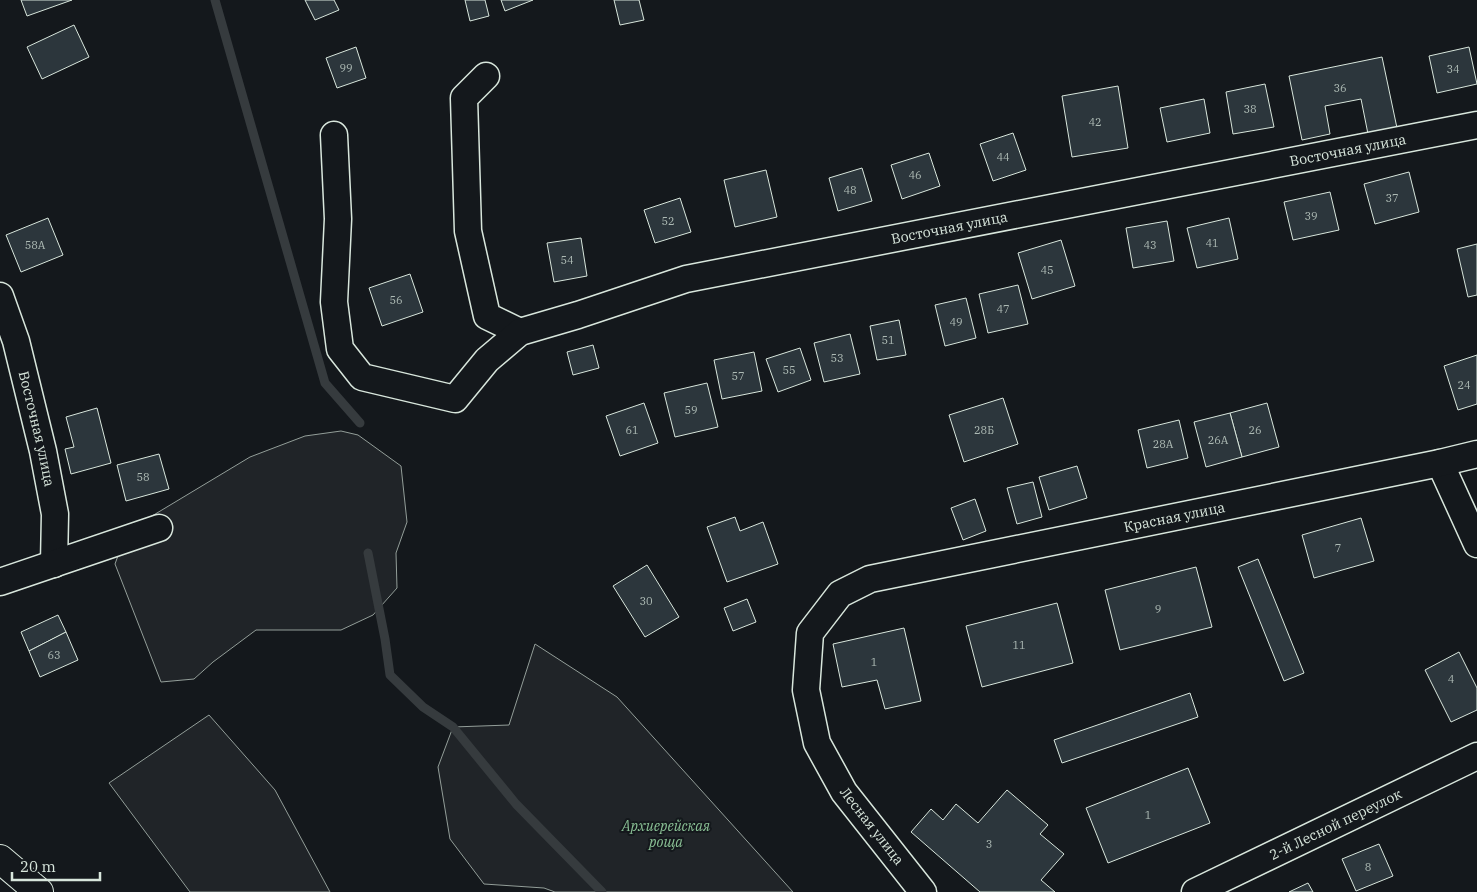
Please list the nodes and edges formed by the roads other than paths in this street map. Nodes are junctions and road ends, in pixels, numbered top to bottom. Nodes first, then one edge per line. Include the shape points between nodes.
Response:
1 (486, 76) dead end
2 (1477, 125) edge
3 (334, 135) dead end
4 (0, 296) edge
5 (520, 332) junction
6 (1477, 454) edge
7 (1440, 463) junction
8 (159, 528) dead end
9 (1477, 544) edge
10 (54, 564) junction
11 (870, 579) joint
12 (0, 582) edge
13 (1477, 756) edge
14 (0, 859) edge
15 (39, 892) edge
16 (923, 892) edge
17 (1195, 892) edge

1 - 5 street via 464,98 468,231 487,316
2 - 5 street, Восточная улица via 686,279
3 - 5 street, Восточная улица via 338,219 334,302 340,350 362,378 455,399 487,360
4 - 10 street, Восточная улица via 16,341 43,450 55,514
6 - 7 street, Красная улица
7 - 9 street
7 - 11 street, Красная улица
8 - 10 street
10 - 12 street
11 - 16 street, Лесная улица via 840,594 810,633 806,690 817,743 844,792
13 - 17 street, 2-й Лесной переулок
14 - 15 main road

